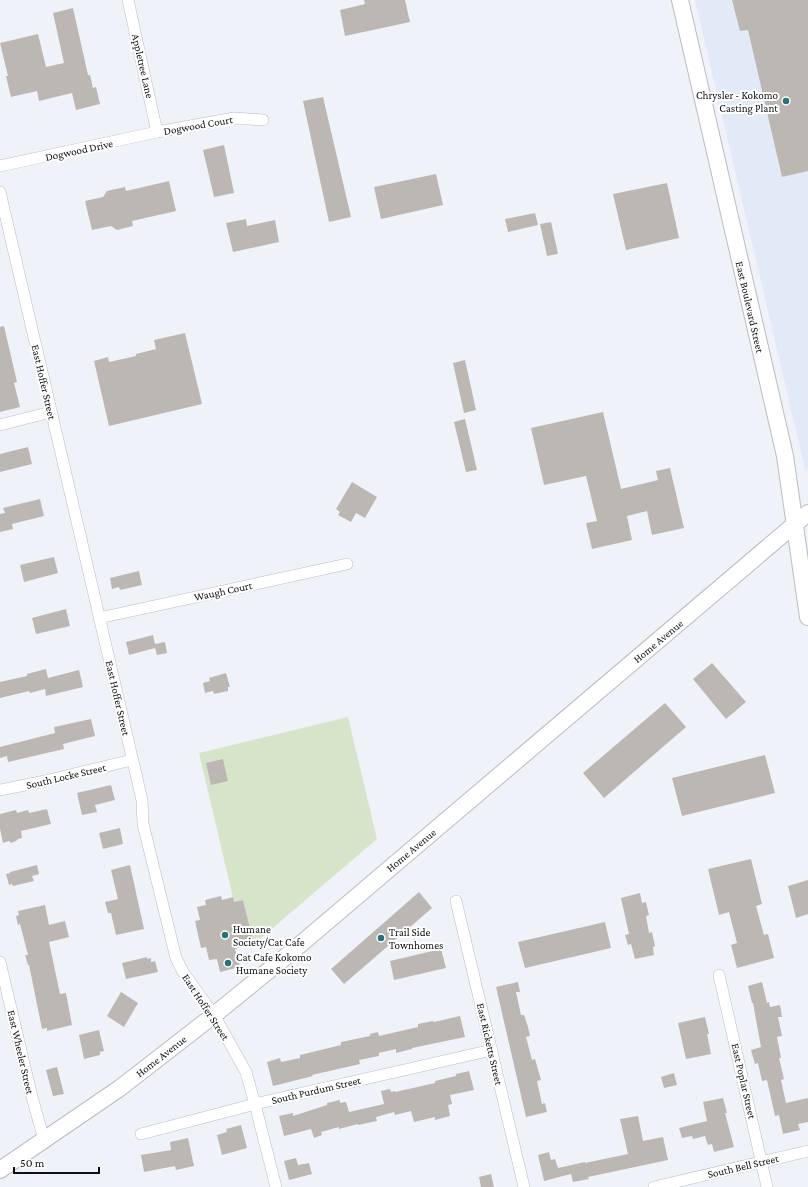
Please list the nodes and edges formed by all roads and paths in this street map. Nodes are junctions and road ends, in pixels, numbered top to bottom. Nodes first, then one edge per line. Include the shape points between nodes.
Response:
1 (128, 0) edge
2 (680, 0) edge
3 (263, 120) dead end
4 (157, 132) junction
5 (0, 166) edge
6 (0, 192) edge
7 (51, 412) junction
8 (0, 425) edge
9 (808, 513) edge
10 (794, 525) junction
11 (347, 564) dead end
12 (808, 617) edge
13 (100, 618) junction
14 (132, 760) junction
15 (0, 790) edge
16 (456, 901) dead end
17 (0, 962) edge
18 (719, 975) dead end
19 (214, 1015) junction
20 (492, 1050) junction
21 (255, 1104) junction
22 (141, 1134) dead end
23 (44, 1140) junction
24 (808, 1151) edge
25 (762, 1162) junction
26 (0, 1170) edge
27 (276, 1187) edge
28 (524, 1187) edge
29 (654, 1187) edge
30 (767, 1187) edge

1 - 4 street, Appletree Lane
2 - 10 main road, East Boulevard Street via 785,456
3 - 4 street, Dogwood Court via 234,118
4 - 5 street, Dogwood Drive
6 - 7 street, East Hoffer Street
7 - 8 street
7 - 13 street, East Hoffer Street
9 - 10 main road, Home Avenue
10 - 12 main road, East Boulevard Street
10 - 19 main road, Home Avenue
11 - 13 street, Waugh Court
13 - 14 street, East Hoffer Street
14 - 15 street, South Locke Street
14 - 19 street, East Hoffer Street via 142,800 143,824 176,958
16 - 20 street, East Ricketts Street
17 - 23 street, East Wheeler Street
18 - 25 street, East Poplar Street
19 - 21 street, East Hoffer Street via 246,1072
19 - 23 main road, Home Avenue via 120,1088
20 - 21 street, South Purdum Street
20 - 28 street, East Ricketts Street
21 - 22 street, South Purdum Street
21 - 27 street, East Hoffer Street
23 - 26 main road, Home Avenue
24 - 25 street, South Bell Street
25 - 29 street, South Bell Street
25 - 30 street, East Poplar Street

